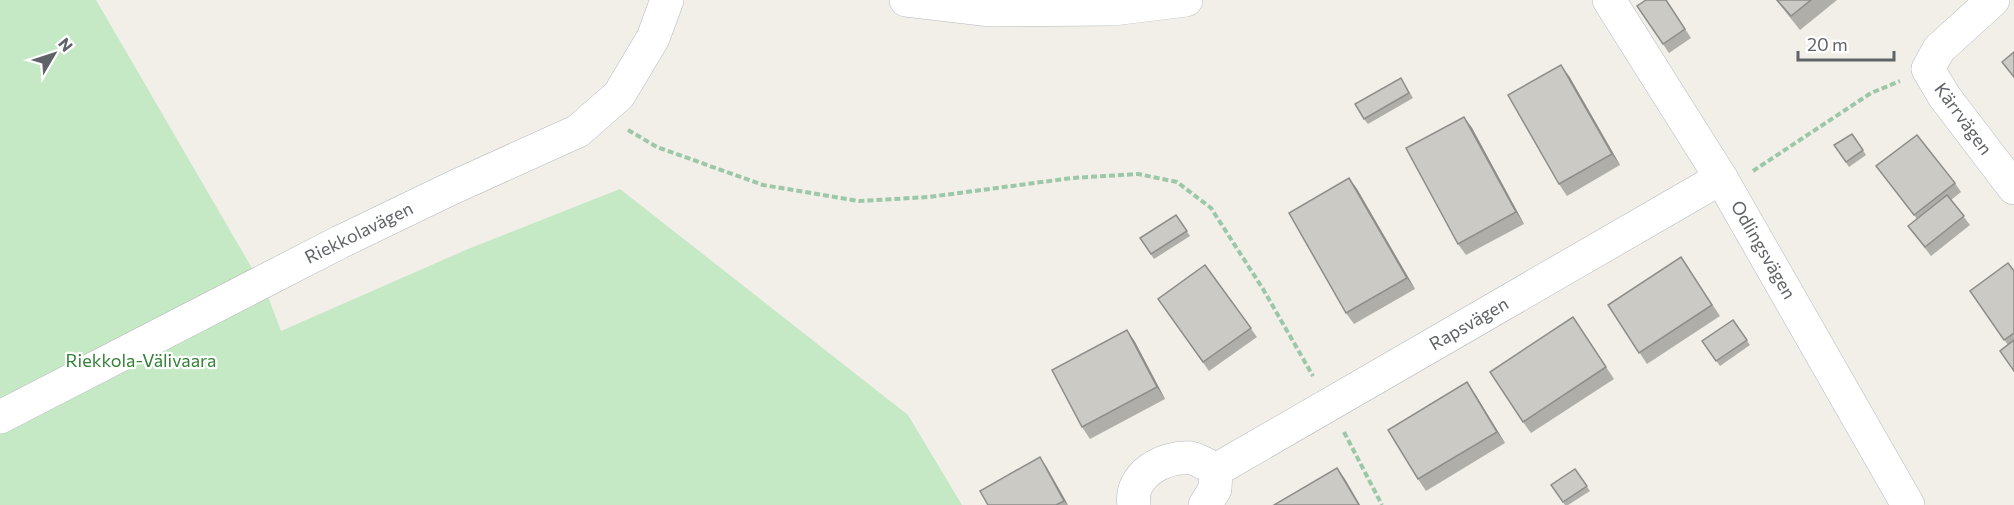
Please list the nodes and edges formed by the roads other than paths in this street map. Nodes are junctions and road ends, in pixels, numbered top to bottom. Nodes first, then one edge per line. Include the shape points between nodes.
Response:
1 (667, 0) edge
2 (906, 0) edge
3 (1186, 0) edge
4 (1609, 0) edge
5 (1993, 0) edge
6 (2014, 188) edge
7 (1728, 190) junction
8 (0, 417) edge
9 (1216, 470) junction
10 (1134, 505) edge
11 (1205, 505) edge
12 (1908, 505) edge

1 - 8 street, Riekkolavägen via 652,38 619,95 578,131 340,242
2 - 3 street via 1002,10 1113,9
4 - 7 street, Odlingsvägen
5 - 6 street, Kärrvägen via 1939,49 1928,69
7 - 9 street, Rapsvägen
7 - 12 street, Odlingsvägen
9 - 10 street via 1192,458 1165,462 1141,476 1132,493
9 - 11 street via 1215,489

